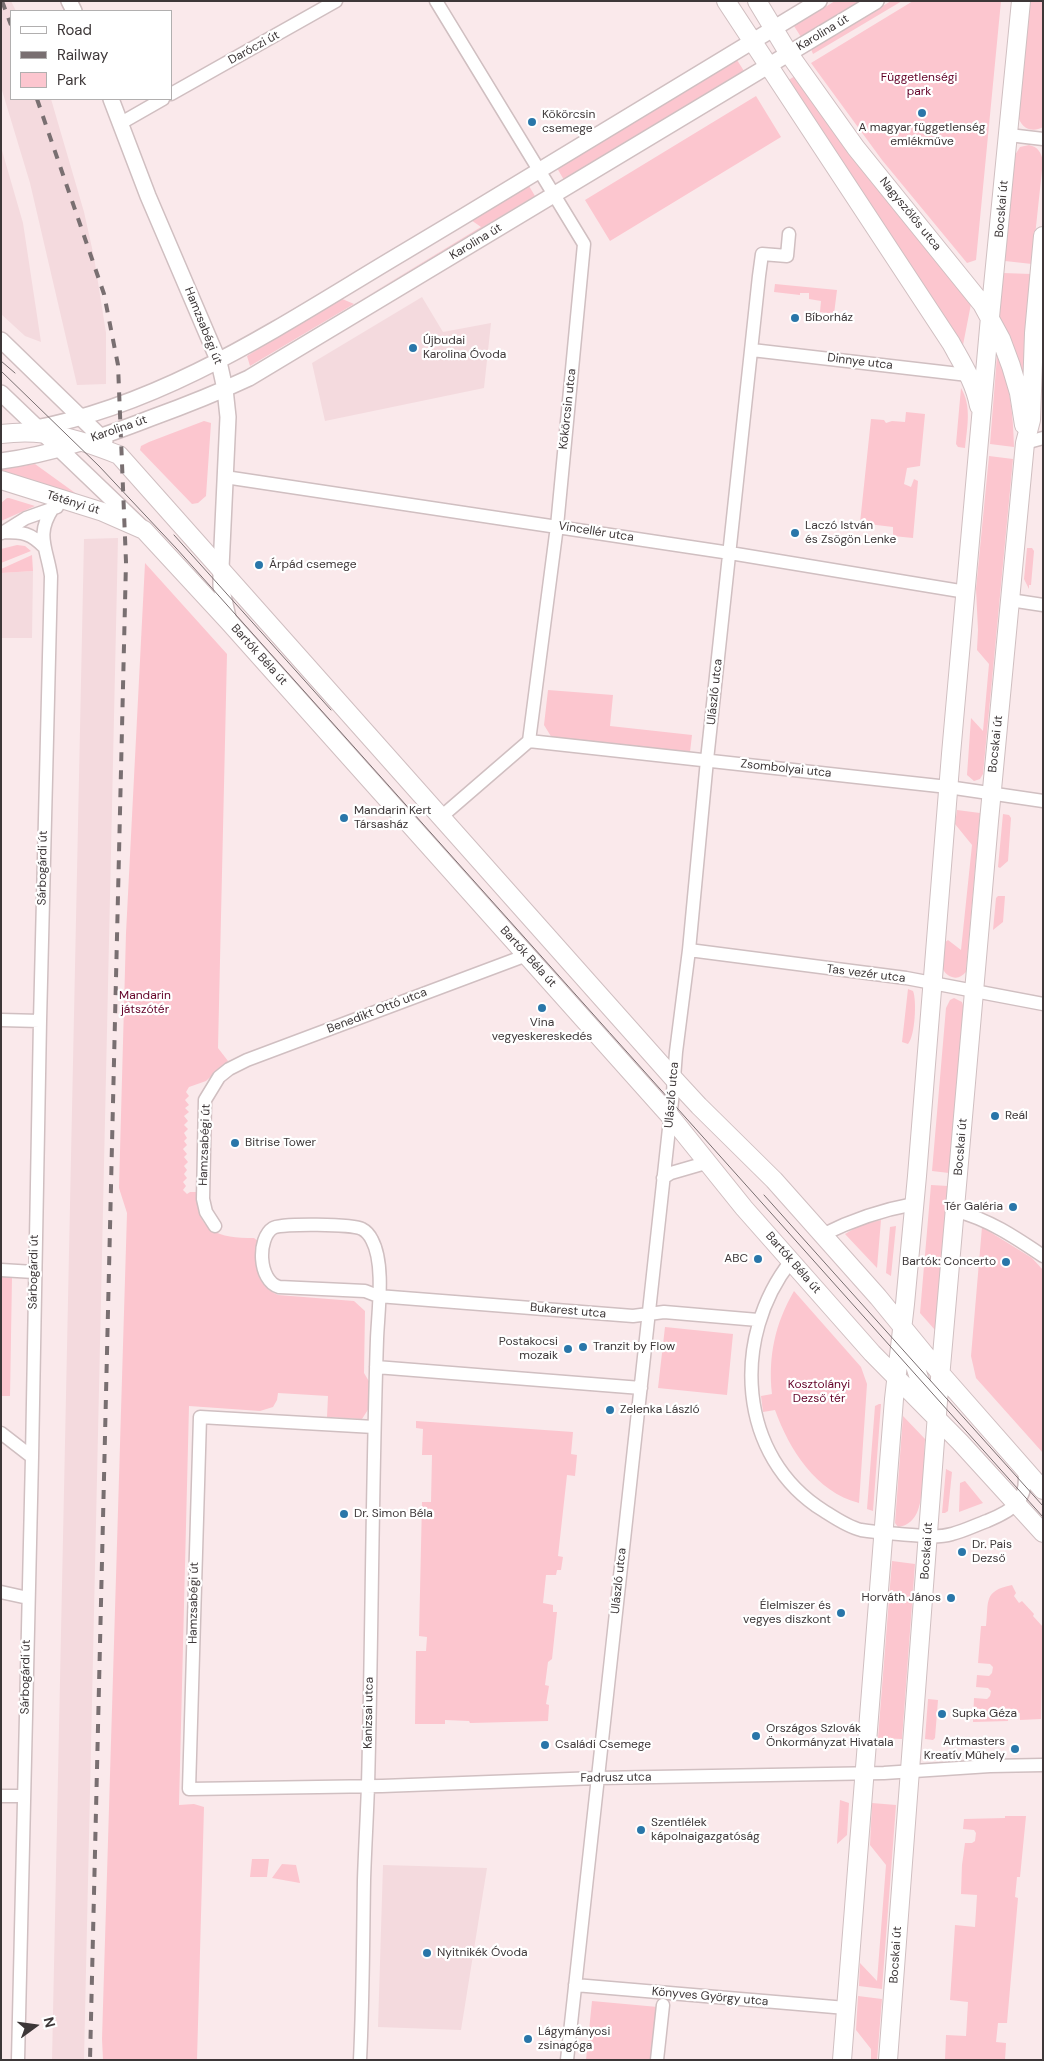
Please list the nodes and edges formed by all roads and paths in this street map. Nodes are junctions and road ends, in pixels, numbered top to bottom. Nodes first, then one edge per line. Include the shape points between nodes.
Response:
1 (336, 1) edge
2 (436, 1) edge
3 (726, 1) edge
4 (757, 1) edge
5 (819, 1) edge
6 (876, 1) edge
7 (1021, 1) edge
8 (774, 29) junction
9 (752, 42) junction
10 (789, 54) junction
11 (768, 67) junction
12 (172, 93) edge
13 (111, 100) edge
14 (162, 100) edge
15 (121, 123) junction
16 (1009, 135) junction
17 (1043, 139) edge
18 (539, 171) junction
19 (554, 196) junction
20 (789, 234) dead end
21 (1043, 236) edge
22 (990, 317) junction
23 (1, 340) edge
24 (752, 350) junction
25 (219, 362) junction
26 (968, 375) junction
27 (226, 389) junction
28 (1, 393) edge
29 (981, 416) junction
30 (81, 418) junction
31 (45, 429) junction
32 (7, 433) edge
33 (1043, 438) edge
34 (92, 439) junction
35 (1025, 444) junction
36 (60, 450) junction
37 (1, 461) edge
38 (225, 477) junction
39 (1, 480) edge
40 (71, 503) junction
41 (53, 508) junction
42 (557, 526) junction
43 (144, 530) junction
44 (2, 533) edge
45 (44, 547) junction
46 (730, 553) junction
47 (221, 568) junction
48 (966, 592) junction
49 (1010, 600) junction
50 (1043, 605) edge
51 (229, 622) junction
52 (529, 741) junction
53 (707, 760) junction
54 (948, 787) junction
55 (991, 792) junction
56 (1043, 801) edge
57 (442, 817) junction
58 (689, 950) junction
59 (527, 955) junction
60 (932, 984) junction
61 (974, 991) junction
62 (1043, 1004) edge
63 (1, 1020) edge
64 (40, 1021) junction
65 (229, 1069) joint
66 (674, 1078) junction
67 (670, 1116) junction
68 (709, 1162) junction
69 (663, 1178) junction
70 (914, 1204) junction
71 (956, 1211) junction
72 (215, 1226) dead end
73 (822, 1235) junction
74 (1043, 1256) edge
75 (791, 1261) junction
76 (1, 1270) edge
77 (34, 1272) junction
78 (378, 1296) junction
79 (648, 1314) junction
80 (758, 1320) junction
81 (903, 1327) junction
82 (376, 1367) junction
83 (941, 1374) junction
84 (896, 1378) junction
85 (641, 1388) junction
86 (937, 1417) junction
87 (374, 1427) junction
88 (1, 1433) edge
89 (32, 1457) junction
90 (1024, 1469) junction
91 (1043, 1490) edge
92 (1017, 1504) junction
93 (884, 1533) junction
94 (1043, 1533) edge
95 (928, 1536) junction
96 (1, 1592) edge
97 (28, 1598) junction
98 (1043, 1765) edge
99 (909, 1772) junction
100 (865, 1774) junction
101 (598, 1778) junction
102 (368, 1787) junction
103 (189, 1789) joint
104 (1, 1796) edge
105 (24, 1796) junction
106 (575, 1985) junction
107 (663, 2005) dead end
108 (846, 2008) junction
109 (18, 2060) edge
110 (360, 2060) edge
111 (567, 2060) edge
112 (657, 2060) edge
113 (842, 2060) edge
114 (888, 2060) edge

1 - 12 street, Daróczi út
2 - 18 street, Kökörcsin utca
3 - 9 main road
4 - 8 main road, Nagyszőlős utca
5 - 8 street, Karolina út
6 - 10 street, Karolina út
7 - 16 main road, Bocskai út
8 - 9 street, Karolina út
8 - 10 main road, Nagyszőlős utca
9 - 11 main road
9 - 18 street, Karolina út
10 - 11 street, Karolina út
10 - 22 main road, Nagyszőlős utca via 856,148
11 - 19 street, Karolina út
11 - 26 main road, Bocskai út via 954,348
13 - 15 street, Hamzsabégi út
14 - 15 street
15 - 25 street, Hamzsabégi út via 148,196
16 - 17 street
16 - 22 main road, Bocskai út
18 - 19 street, Kökörcsin utca
18 - 25 street, Karolina út
19 - 27 street, Karolina út
19 - 42 street, Kökörcsin utca via 584,244
20 - 24 street, Ulászló utca via 787,256 762,254
21 - 35 main road, Bocskai út via 1034,333 1032,420
22 - 29 main road, Bocskai út
22 - 35 main road, Nagyszőlős utca via 1011,366 1023,416
23 - 30 street
24 - 26 street, Dinnye utca
24 - 46 street, Ulászló utca
25 - 27 street, Hamzsabégi út
25 - 30 street, Karolina út
26 - 29 main road, Bocskai út via 977,394
27 - 34 street, Karolina út
27 - 38 street, Hamzsabégi út
28 - 31 street
29 - 48 main road, Bocskai út
30 - 31 street
30 - 34 street
31 - 32 main road
31 - 34 main road
31 - 36 street, Bartók Béla út
33 - 35 street
34 - 36 street, Karolina út
34 - 47 main road via 119,455
35 - 49 main road, Bocskai út
36 - 37 street
36 - 43 street, Bartók Béla út
38 - 42 street, Vincellér utca
38 - 47 street, Hamzsabégi út
39 - 40 main road, Tétényi út
40 - 41 street
40 - 43 main road, Tétényi út via 103,512
41 - 44 street via 26,518
41 - 45 street, Sárbogárdi út via 45,520
42 - 46 street, Vincellér utca
42 - 52 street, Kökörcsin utca
43 - 51 main road, Bartók Béla út
44 - 45 street via 19,532 35,537
45 - 64 street, Sárbogárdi út via 51,576
46 - 48 street, Vincellér utca
46 - 53 street, Ulászló utca
47 - 51 street, Hamzsabégi út via 221,586
47 - 57 main road
48 - 54 main road, Bocskai út
49 - 50 street
49 - 55 main road, Bocskai út
51 - 59 main road, Bartók Béla út
52 - 53 street, Zsombolyai utca
52 - 57 street
53 - 54 street, Zsombolyai utca
53 - 58 street, Ulászló utca
54 - 55 street, Zsombolyai utca
54 - 60 main road, Bocskai út
55 - 56 street, Zsombolyai utca
55 - 61 main road, Bocskai út
57 - 66 main road
58 - 60 street, Tas vezér utca
58 - 66 street, Ulászló utca
59 - 65 street, Benedikt Ottó utca
59 - 67 main road, Bartók Béla út
60 - 61 street, Tas vezér utca
60 - 70 main road, Bocskai út
61 - 62 street, Tas vezér utca
61 - 71 main road, Bocskai út
63 - 64 street
64 - 77 street, Sárbogárdi út
65 - 72 street, Hamzsabégi út via 219,1077 205,1100 203,1199 206,1212
66 - 67 street, Ulászló utca
66 - 73 main road via 774,1180
67 - 68 main road, Bartók Béla út
67 - 69 street, Ulászló utca
68 - 69 street
68 - 75 main road, Bartók Béla út
69 - 79 street, Ulászló utca
70 - 73 street via 856,1219
70 - 81 main road, Bocskai út
71 - 74 street via 989,1222
71 - 83 main road, Bocskai út
73 - 81 main road
75 - 80 street
75 - 84 main road, Bartók Béla út
76 - 77 street
77 - 89 street, Sárbogárdi út
78 - 78 street, Bukarest utca via 374,1243 363,1229 287,1225 267,1233 263,1269 273,1285 365,1291
78 - 79 street, Bukarest utca via 633,1316
78 - 82 street, Bukarest utca
79 - 80 street, Bukarest utca via 664,1312
79 - 85 street, Ulászló utca
80 - 93 street via 753,1340 751,1396 761,1430 776,1462 800,1493 814,1505 853,1527
81 - 83 main road
81 - 84 main road, Bocskai út
81 - 86 main road via 919,1378
82 - 85 street
82 - 87 street, Kanizsai utca
83 - 86 main road, Bocskai út
83 - 90 main road
84 - 86 main road, Bartók Béla út
84 - 93 main road, Bocskai út
85 - 101 street, Ulászló utca
86 - 92 main road, Bartók Béla út
86 - 95 main road, Bocskai út
87 - 102 street, Kanizsai utca
87 - 103 street, Hamzsabégi út via 200,1417
88 - 89 street
89 - 97 street, Sárbogárdi út
90 - 91 main road
90 - 92 street via 1025,1486
92 - 94 main road, Bartók Béla út
92 - 95 street via 1006,1513 950,1535
93 - 95 street
93 - 100 main road, Bocskai út
95 - 99 main road, Bocskai út
96 - 97 street
97 - 105 street, Sárbogárdi út
98 - 99 street, Fadrusz utca
99 - 100 street, Fadrusz utca
99 - 114 main road, Bocskai út
100 - 101 street, Fadrusz utca
100 - 108 main road, Bocskai út
101 - 102 street, Fadrusz utca
101 - 106 street, Ulászló utca
102 - 103 street, Fadrusz utca
102 - 110 street, Kanizsai utca
104 - 105 street
105 - 109 street, Sárbogárdi út
106 - 108 street, Könyves György utca
106 - 111 street, Ulászló utca
107 - 112 street
108 - 113 main road, Bocskai út

